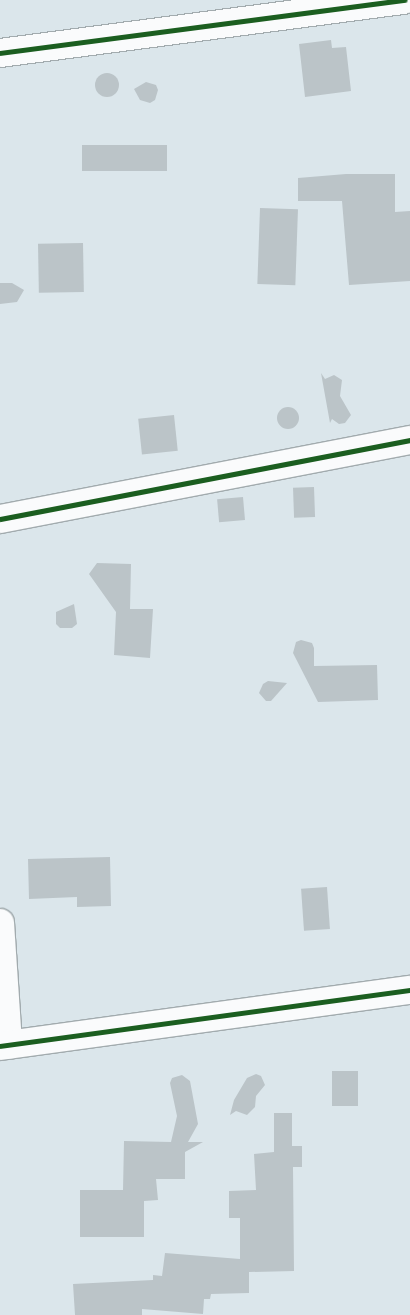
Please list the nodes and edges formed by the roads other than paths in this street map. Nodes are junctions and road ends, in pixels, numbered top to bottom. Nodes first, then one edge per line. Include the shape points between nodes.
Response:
1 (405, 0) edge
2 (0, 53) edge
3 (410, 440) edge
4 (0, 519) edge
5 (0, 923) edge
6 (410, 990) edge
7 (4, 1045) edge

1 - 2 street
3 - 4 street
5 - 7 street
6 - 7 street

